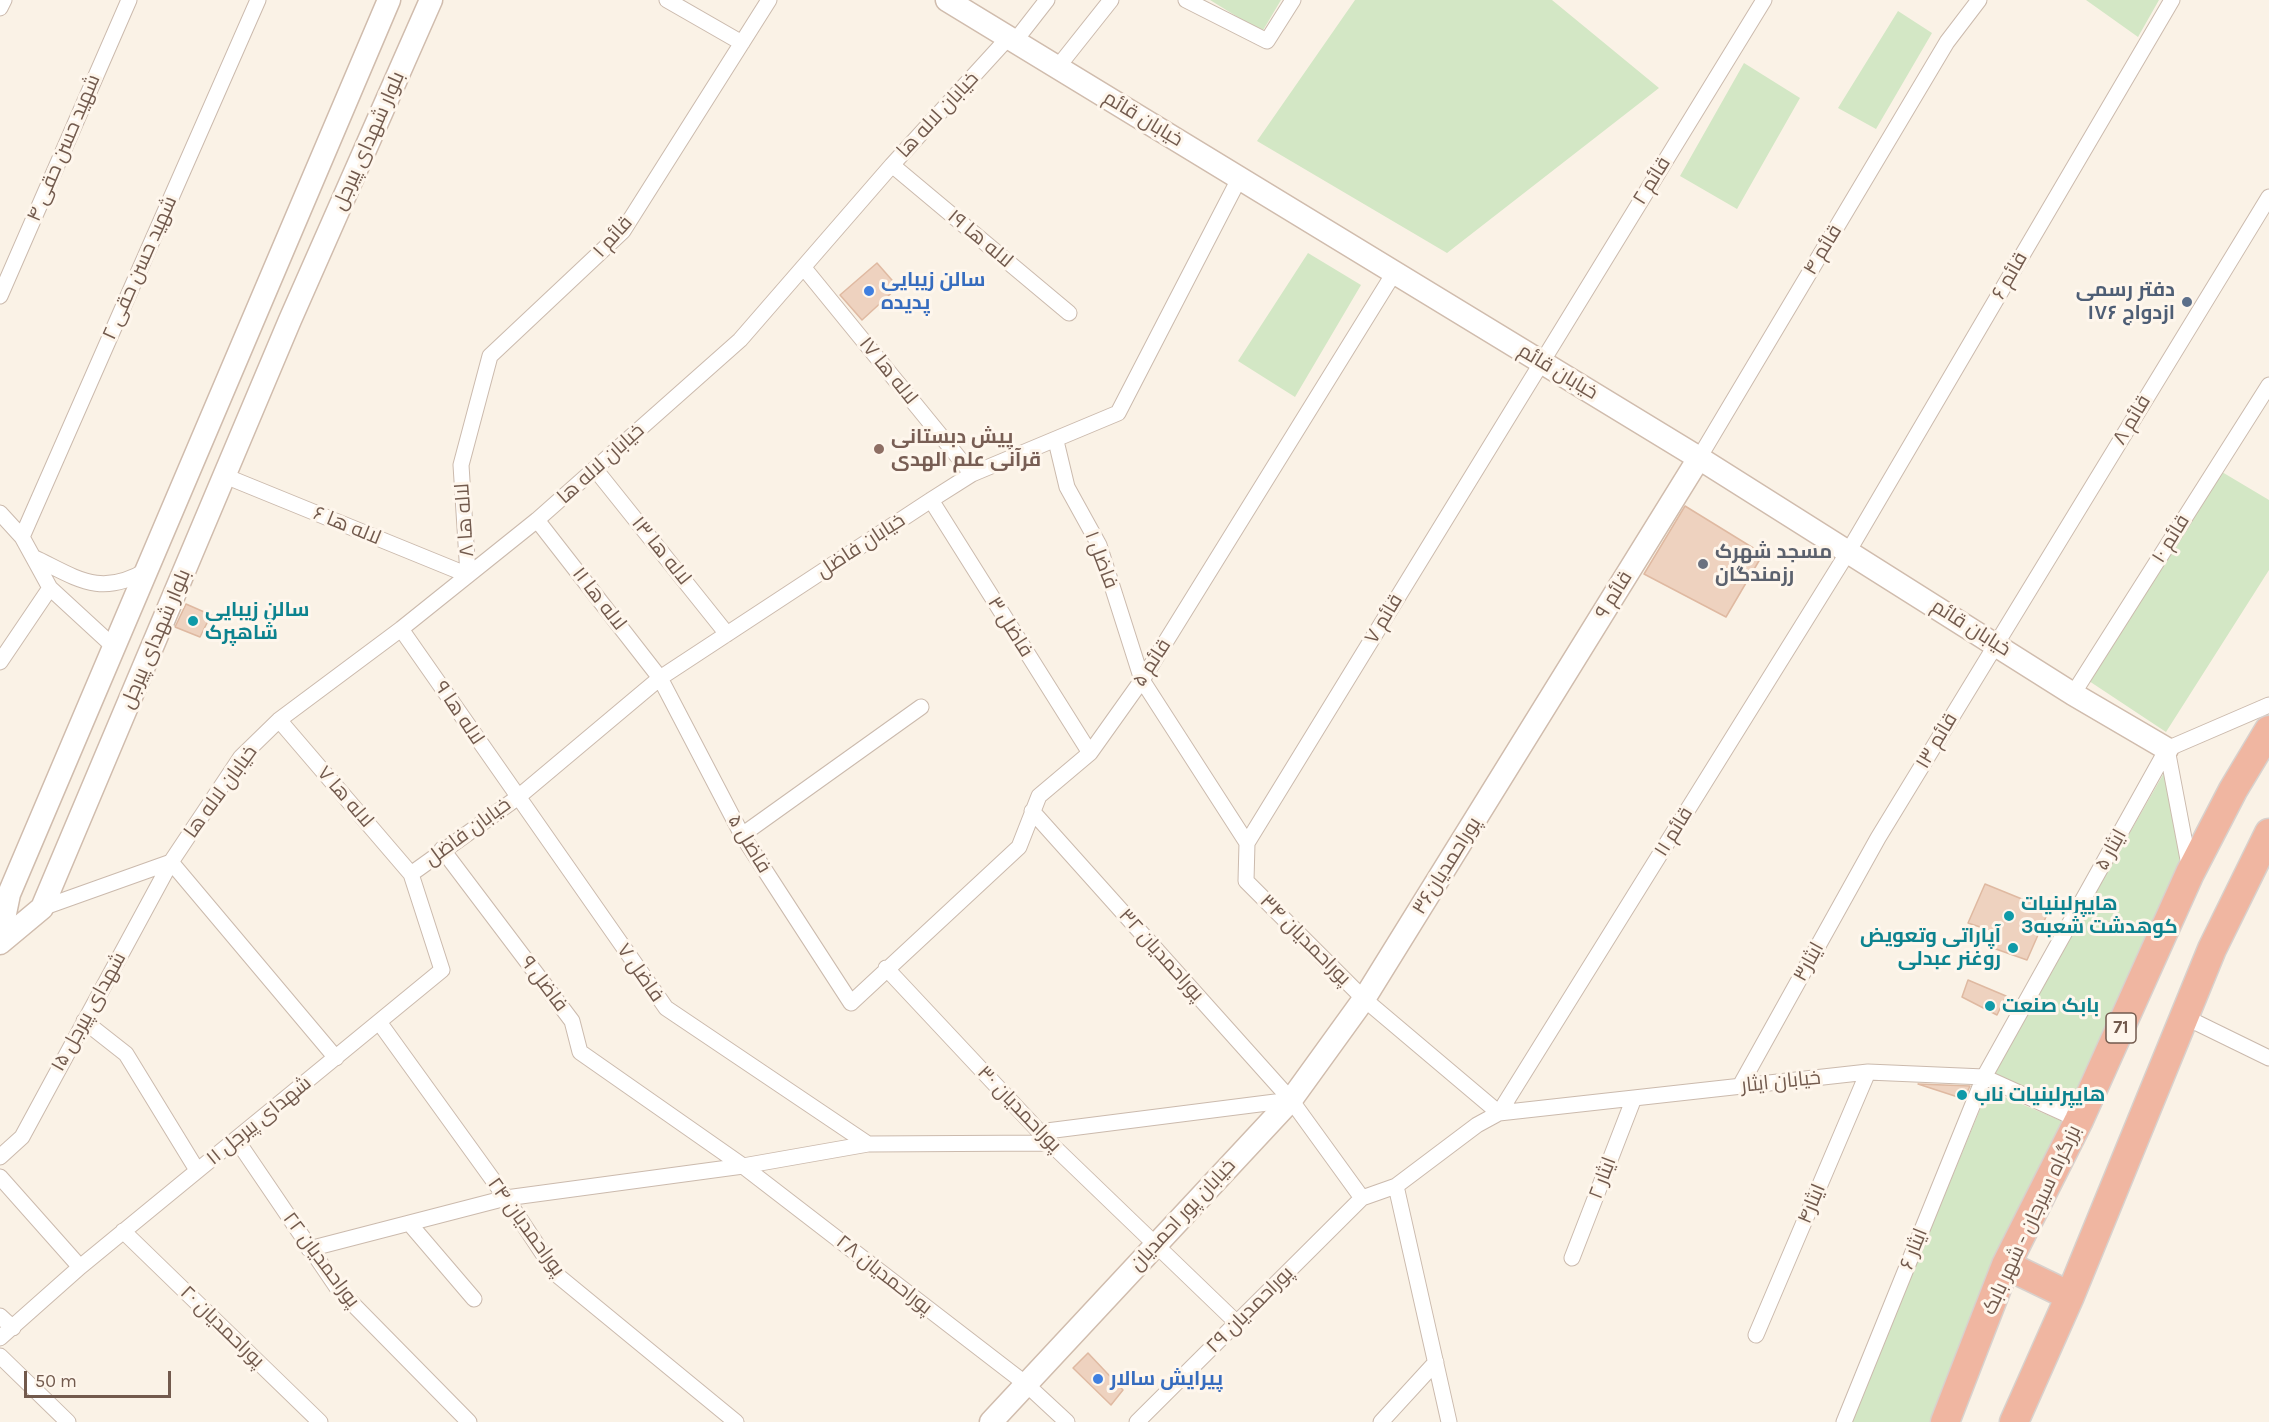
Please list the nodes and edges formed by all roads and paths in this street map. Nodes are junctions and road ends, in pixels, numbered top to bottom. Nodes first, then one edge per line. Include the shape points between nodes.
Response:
1 (4, 0) edge
2 (129, 0) edge
3 (258, 0) edge
4 (431, 0) edge
5 (667, 0) edge
6 (769, 0) edge
7 (947, 0) edge
8 (1047, 0) edge
9 (1111, 0) edge
10 (1186, 0) edge
11 (1293, 0) edge
12 (1764, 0) edge
13 (1979, 0) edge
14 (2172, 0) edge
15 (384, 2) edge
16 (0, 8) edge
17 (1011, 40) junction
18 (742, 43) junction
19 (1058, 68) junction
20 (892, 165) junction
21 (1240, 177) junction
22 (2269, 197) edge
23 (276, 268) junction
24 (804, 268) junction
25 (1394, 273) junction
26 (307, 282) junction
27 (0, 296) edge
28 (261, 302) junction
29 (1069, 313) dead end
30 (290, 320) junction
31 (1541, 362) junction
32 (2269, 385) edge
33 (1056, 441) junction
34 (1699, 458) junction
35 (461, 465) joint
36 (595, 469) junction
37 (972, 474) junction
38 (225, 476) junction
39 (931, 500) junction
40 (0, 513) edge
41 (537, 520) junction
42 (22, 537) junction
43 (1848, 552) junction
44 (33, 557) junction
45 (147, 570) junction
46 (468, 575) junction
47 (50, 588) junction
48 (401, 629) junction
49 (727, 634) junction
50 (1996, 643) junction
51 (113, 646) junction
52 (1, 659) edge
53 (660, 678) junction
54 (1142, 680) junction
55 (2073, 694) junction
56 (2269, 705) edge
57 (921, 707) dead end
58 (279, 720) junction
59 (2269, 730) edge
60 (1530, 732) joint
61 (2167, 749) junction
62 (1090, 753) junction
63 (517, 798) junction
64 (1032, 811) junction
65 (2269, 833) edge
66 (742, 835) junction
67 (1878, 838) joint
68 (1247, 843) junction
69 (442, 849) junction
70 (171, 862) junction
71 (2190, 873) junction
72 (411, 874) junction
73 (1246, 881) joint
74 (42, 908) junction
75 (0, 940) edge
76 (886, 968) junction
77 (1364, 999) junction
78 (851, 1003) joint
79 (2184, 1017) junction
80 (84, 1022) junction
81 (379, 1022) junction
82 (336, 1058) junction
83 (2269, 1058) edge
84 (1868, 1072) junction
85 (1984, 1077) junction
86 (1740, 1086) junction
87 (1634, 1098) junction
88 (1291, 1100) junction
89 (1499, 1113) junction
90 (2079, 1120) junction
91 (1039, 1132) junction
92 (236, 1139) junction
93 (1050, 1143) junction
94 (868, 1144) junction
95 (0, 1157) edge
96 (743, 1166) junction
97 (197, 1170) junction
98 (0, 1177) edge
99 (1396, 1186) junction
100 (506, 1198) junction
101 (1362, 1198) junction
102 (409, 1223) junction
103 (123, 1231) junction
104 (1156, 1244) junction
105 (309, 1249) junction
106 (1572, 1258) dead end
107 (2006, 1265) junction
108 (80, 1266) junction
109 (2070, 1296) junction
110 (474, 1299) dead end
111 (0, 1316) edge
112 (1237, 1323) junction
113 (13, 1328) junction
114 (1756, 1335) dead end
115 (0, 1338) edge
116 (0, 1356) edge
117 (1436, 1362) junction
118 (1026, 1384) junction
119 (68, 1422) edge
120 (320, 1422) edge
121 (469, 1422) edge
122 (736, 1422) edge
123 (991, 1422) edge
124 (1067, 1422) edge
125 (1137, 1422) edge
126 (1381, 1422) edge
127 (1449, 1422) edge
128 (1844, 1422) edge
129 (1945, 1422) edge
130 (2014, 1422) edge

1 - 16 street
2 - 27 street, شهید حسن حقی ۴
3 - 42 street, شهید حسن حقی ۲
4 - 26 street, بلوار شهدای پیرجل
5 - 18 street
6 - 18 street, قائم ۱
7 - 17 street, خیابان قائم
8 - 17 street, خیابان لاله ها
9 - 19 street
10 - 11 street via 1267,41
12 - 31 street, قائم ۲
13 - 34 street, قائم ۴ via 1947,42
14 - 43 street, قائم ۶
15 - 23 street, بلوار شهدای پیرجل
17 - 19 street, خیابان قائم
17 - 20 street, خیابان لاله ها
18 - 35 street, قائم ۱ via 623,231 490,357
19 - 21 street, خیابان قائم
20 - 24 street, خیابان لاله ها
20 - 29 street, لاله ها ۱۹
21 - 25 street, خیابان قائم
21 - 33 street, خیابان فاضل via 1118,413
22 - 50 street, قائم ۸
23 - 26 street via 284,283 292,287
23 - 28 street, بلوار شهدای پیرجل
24 - 36 street, خیابان لاله ها via 740,340
24 - 37 street, لاله ها ۱۷
25 - 31 street, خیابان قائم
25 - 54 street, قائم ۵
26 - 30 street, بلوار شهدای پیرجل
28 - 30 street via 279,298 290,310
28 - 45 street, بلوار شهدای پیرجل
30 - 38 street, بلوار شهدای پیرجل
31 - 34 street, خیابان قائم
31 - 68 street, قائم ۷
32 - 55 street, قائم ۱۰
33 - 37 street, خیابان فاضل
33 - 54 street, فاضل ۱ via 1067,487 1099,545
34 - 43 street, خیابان قائم
34 - 60 street, قائم ۹
35 - 46 street, لاله ها ۸
36 - 41 street, خیابان لاله ها
36 - 49 street, لاله ها ۱۳
37 - 39 street, خیابان فاضل
38 - 46 street, لاله ها ۶
38 - 74 street, بلوار شهدای پیرجل
39 - 49 street, خیابان فاضل
39 - 62 street, فاضل ۳
40 - 42 street
41 - 46 street, خیابان لاله ها
41 - 53 street, لاله ها ۱۱
42 - 44 street
43 - 50 street, خیابان قائم
43 - 89 street, قائم ۱۱
44 - 45 street via 93,584 131,579
44 - 47 street
45 - 51 street, بلوار شهدای پیرجل
46 - 48 street, خیابان لاله ها
47 - 51 street
47 - 52 street
48 - 58 street, خیابان لاله ها
48 - 63 street, لاله ها ۹
49 - 53 street, خیابان فاضل
50 - 55 street, خیابان قائم
50 - 67 street, قائم ۱۳
51 - 75 street, بلوار شهدای پیرجل via 9,894
53 - 63 street, خیابان فاضل
53 - 66 street, فاضل ۵
54 - 62 street, قائم ۵
54 - 68 street, فاضل ۱
55 - 61 street, خیابان قائم
56 - 61 street
57 - 66 street
58 - 70 street, خیابان لاله ها via 241,757
58 - 72 street, لاله ها ۷
59 - 71 highway, بزرگراه سیرجان - شهر بابک / 71
60 - 77 street, پوراحمدیان۳۶
61 - 71 street
61 - 85 street, ایثار ۵
62 - 64 street, قائم ۵ via 1039,796
63 - 69 street, خیابان فاضل
63 - 94 street, فاضل ۷ via 666,1008
64 - 76 street, قائم ۵ via 1019,847
64 - 88 street, پوراحمدیان ۳۲
65 - 79 highway via 2212,949
66 - 78 street, فاضل ۵
67 - 86 street, ایثار۳
68 - 73 street, قائم ۷
69 - 72 street, خیابان فاضل
69 - 96 street, فاضل ۹ via 572,1021 580,1052
70 - 74 street
70 - 80 street, شهدای پیرجل ۱۵
70 - 82 street
71 - 90 highway, بزرگراه سیرجان - شهر بابک / 71
72 - 81 street, شهدای پیرجل ۱۱ via 442,970
73 - 77 street, پوراحمدیان ۳۴
74 - 75 street, بلوار شهدای پیرجل
76 - 78 street, قائم ۵
76 - 91 street, پوراحمدیان ۳۰
77 - 88 street, خیابان پور احمدیان
77 - 89 street, پوراحمدیان ۳۴
79 - 83 street
79 - 109 highway
80 - 95 street, شهدای پیرجل ۱۵ via 22,1137
80 - 97 street via 126,1054
81 - 82 street, شهدای پیرجل ۱۱
81 - 100 street, پوراحمدیان ۲۴
82 - 92 street, شهدای پیرجل ۱۱
84 - 85 street, خیابان ایثار
84 - 86 street, خیابان ایثار
84 - 114 street, ایثار۴
85 - 90 street, خیابان ایثار
85 - 128 street, ایثار ۶
86 - 87 street, خیابان ایثار
87 - 89 street, خیابان ایثار
87 - 106 street, ایثار ۲
88 - 91 street
88 - 101 street, پوراحمدیان ۳۲
88 - 104 street, خیابان پور احمدیان
89 - 99 street, خیابان ایثار
90 - 107 highway, بزرگراه سیرجان - شهر بابک / 71
91 - 93 street, پوراحمدیان ۳۰
92 - 97 street, شهدای پیرجل ۱۱
92 - 105 street, پوراحمدیان ۲۲
93 - 94 street
93 - 104 street, پوراحمدیان ۳۰
94 - 96 street
96 - 100 street
96 - 118 street, پوراحمدیان ۲۸
97 - 103 street, شهدای پیرجل ۱۱
98 - 108 street
99 - 101 street, خیابان ایثار
99 - 117 street
100 - 102 street
100 - 122 street, پوراحمدیان ۲۴ via 557,1275
101 - 112 street, پوراحمدیان ۲۹
102 - 105 street
102 - 110 street
103 - 108 street, شهدای پیرجل ۱۱
103 - 120 street, پوراحمدیان ۲۰
104 - 112 street, پوراحمدیان ۳۰
104 - 118 street, خیابان پور احمدیان
105 - 121 street, پوراحمدیان ۲۲ via 338,1289
107 - 109 highway
107 - 129 highway, بزرگراه سیرجان - شهر بابک / 71
108 - 113 street, شهدای پیرجل ۱۱
109 - 130 highway
111 - 113 street
112 - 125 street, پوراحمدیان ۲۹
113 - 115 street, شهدای پیرجل ۱۱
116 - 119 street
117 - 126 street
117 - 127 street
118 - 123 street, خیابان پور احمدیان
118 - 124 street

